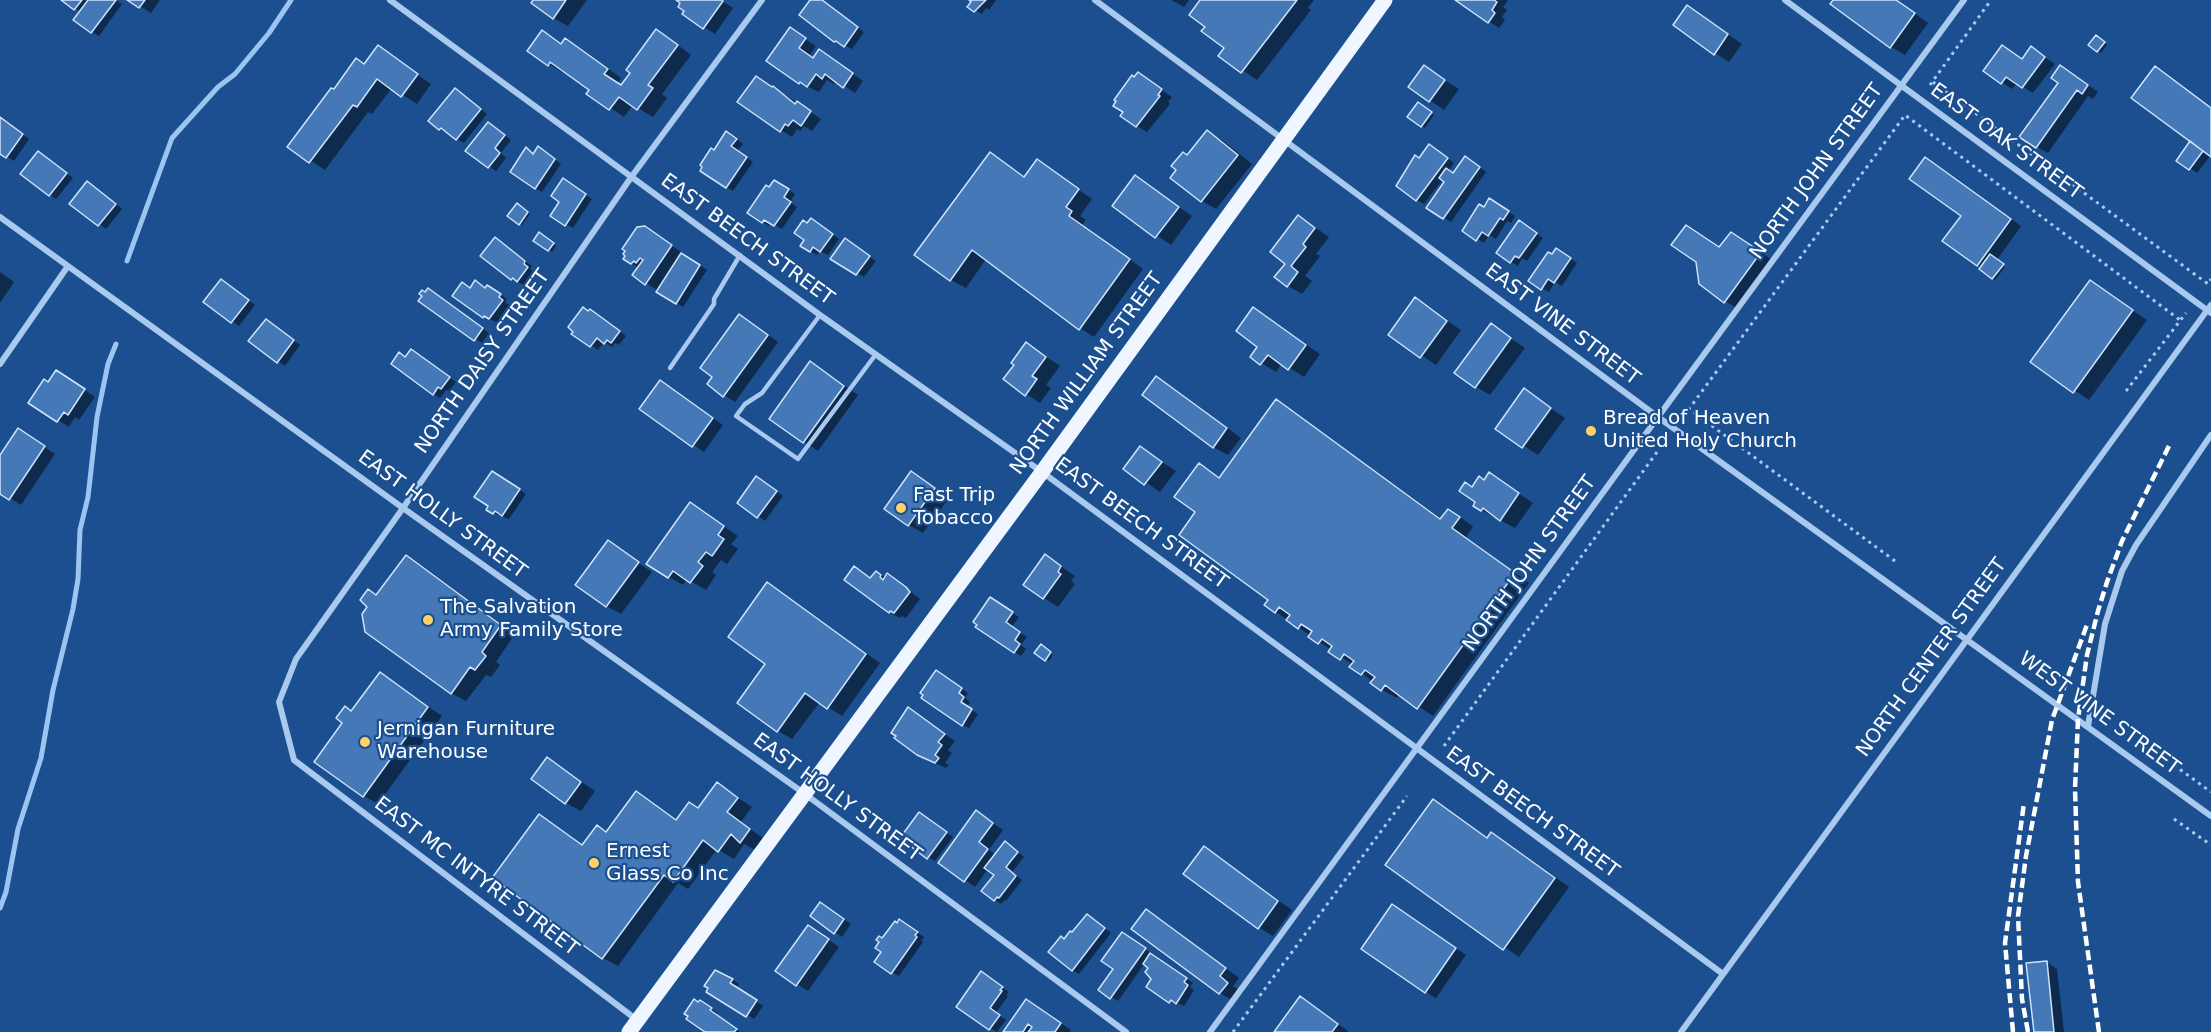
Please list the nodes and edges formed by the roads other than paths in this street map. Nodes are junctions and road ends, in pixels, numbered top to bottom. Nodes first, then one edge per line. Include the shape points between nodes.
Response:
1 (390, 0) edge
2 (762, 0) edge
3 (1095, 0) edge
4 (1385, 0) edge
5 (1785, 0) edge
6 (1964, 0) edge
7 (1902, 85) junction
8 (1284, 140) junction
9 (632, 176) junction
10 (0, 217) edge
11 (740, 255) junction
12 (68, 266) junction
13 (2210, 309) edge
14 (820, 315) junction
15 (876, 354) junction
16 (0, 364) edge
17 (670, 368) dead end
18 (1658, 417) junction
19 (2211, 435) edge
20 (1042, 472) junction
21 (403, 508) junction
22 (1967, 639) junction
23 (2088, 726) junction
24 (1417, 748) junction
25 (294, 760) joint
26 (805, 794) junction
27 (2211, 816) edge
28 (1724, 974) junction
29 (633, 1026) edge
30 (1126, 1032) edge
31 (1210, 1032) edge
32 (1681, 1032) edge

1 - 9 street, EAST BEECH STREET
2 - 9 street, NORTH DAISY STREET
3 - 8 street, EAST VINE STREET
4 - 8 main road, NORTH WILLIAM STREET
5 - 7 street, EAST OAK STREET
6 - 7 street, NORTH JOHN STREET
7 - 13 street, EAST OAK STREET
7 - 18 street, NORTH JOHN STREET
8 - 18 street, EAST VINE STREET
8 - 20 main road, NORTH WILLIAM STREET
9 - 11 street, EAST BEECH STREET
9 - 21 street, NORTH DAISY STREET
10 - 12 street, EAST HOLLY STREET
11 - 14 street, EAST BEECH STREET
11 - 17 lane via 714,304
12 - 16 street
12 - 21 street, EAST HOLLY STREET
13 - 22 street, NORTH CENTER STREET
14 - 15 street, EAST BEECH STREET
14 - 15 lane via 762,393 745,404 736,416 798,459
15 - 20 street, EAST BEECH STREET
18 - 22 street, EAST VINE STREET
18 - 24 street, NORTH JOHN STREET
19 - 23 street via 2122,571 2105,624
20 - 24 street, EAST BEECH STREET
20 - 26 main road, NORTH WILLIAM STREET
21 - 25 street, NORTH DAISY STREET via 296,659 279,702
21 - 26 street, EAST HOLLY STREET
22 - 23 street, WEST VINE STREET
22 - 28 street, NORTH CENTER STREET
23 - 27 street, WEST VINE STREET
24 - 28 street, EAST BEECH STREET
24 - 31 street, NORTH JOHN STREET
25 - 29 street, EAST MC INTYRE STREET
26 - 29 main road, NORTH WILLIAM STREET
26 - 30 street, EAST HOLLY STREET
28 - 32 street, NORTH CENTER STREET

